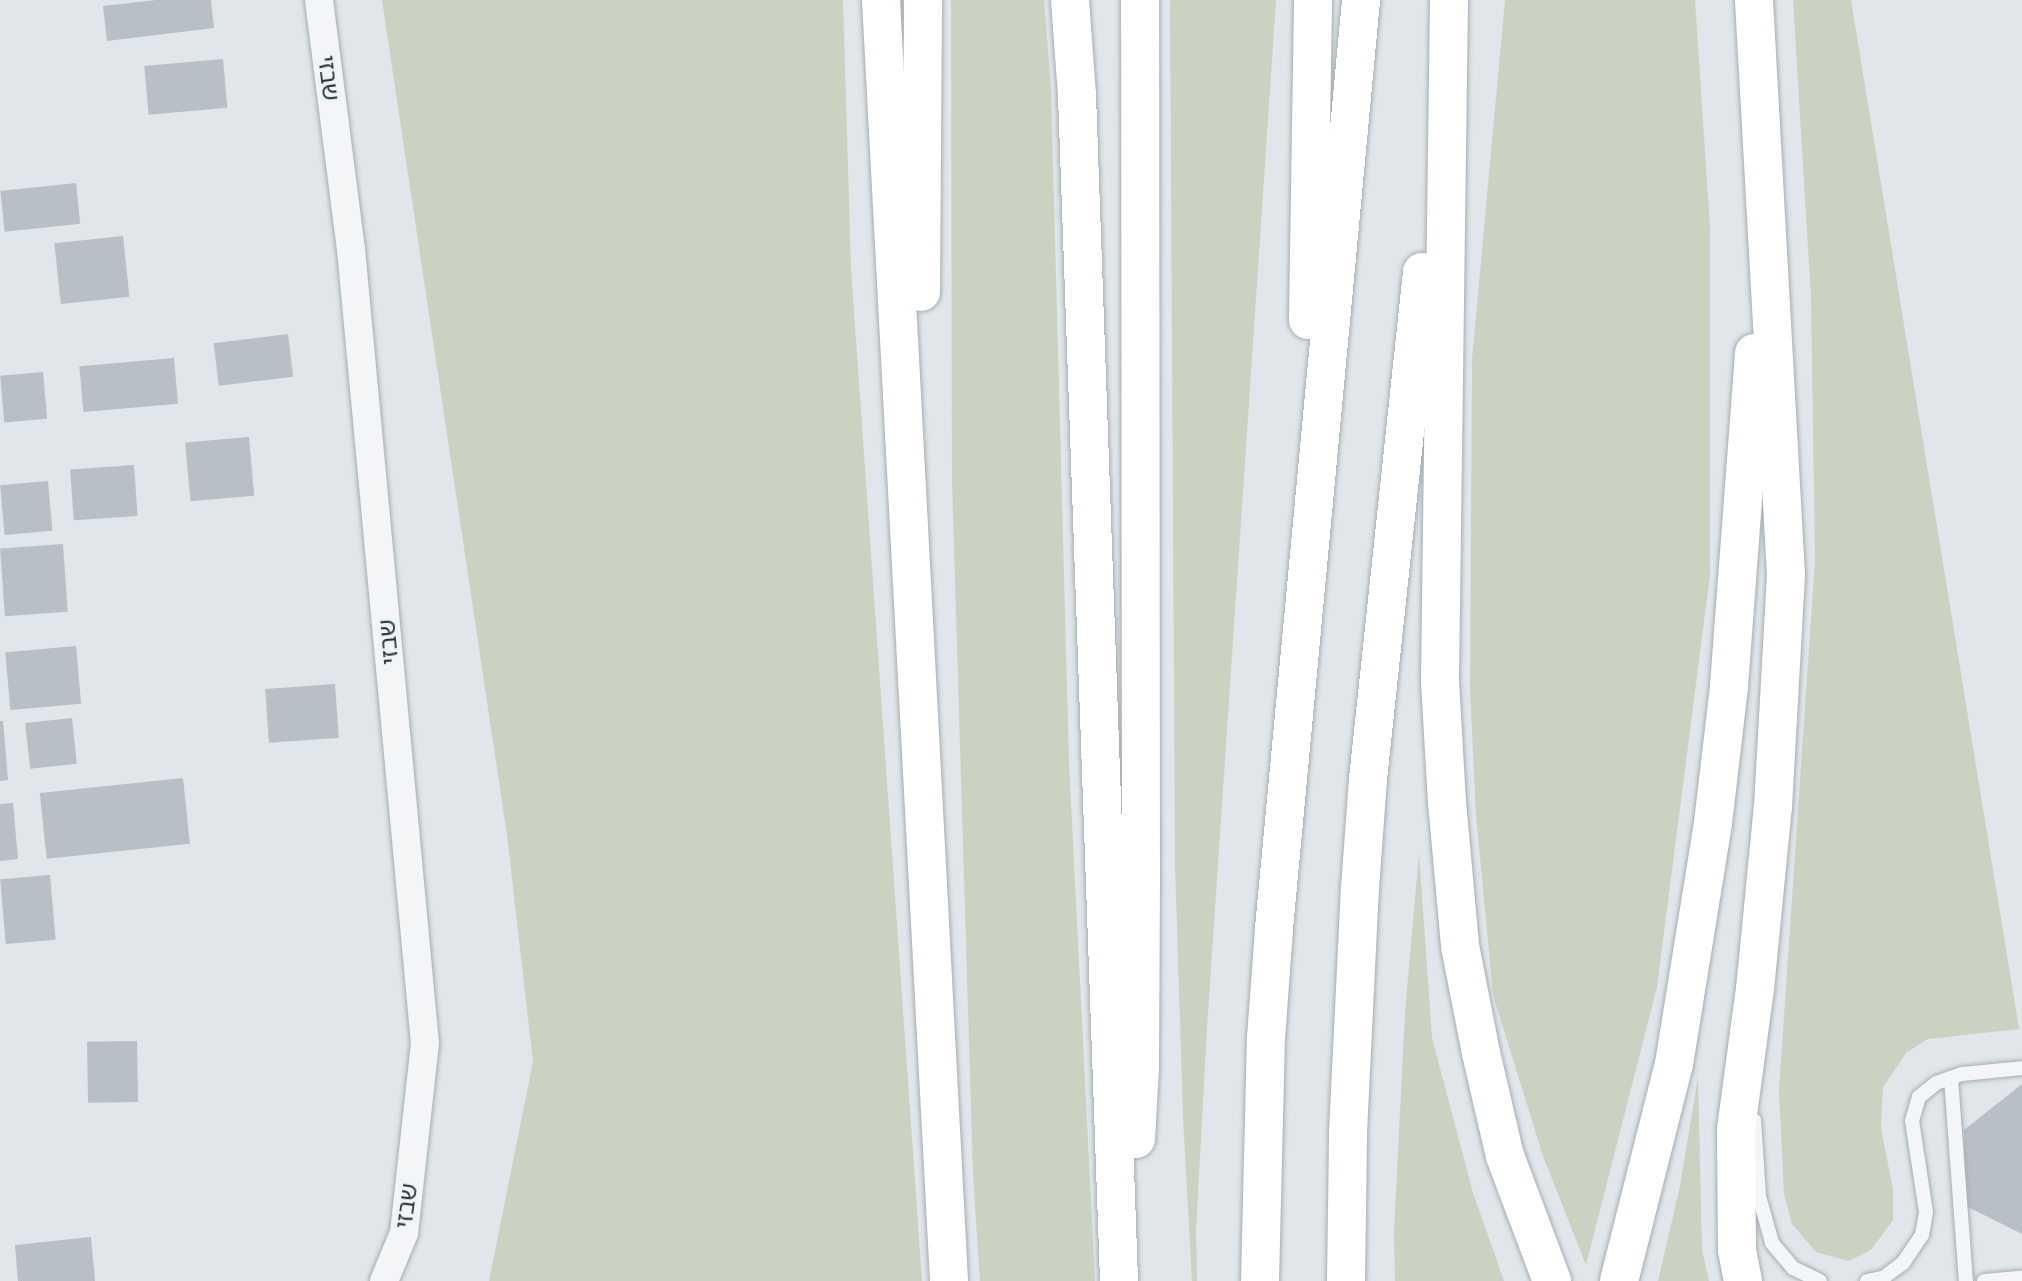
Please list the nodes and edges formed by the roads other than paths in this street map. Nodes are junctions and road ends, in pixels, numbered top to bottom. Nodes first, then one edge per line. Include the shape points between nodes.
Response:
1 (319, 0) edge
2 (881, 0) edge
3 (923, 0) edge
4 (1070, 0) edge
5 (1140, 0) edge
6 (1313, 0) edge
7 (1361, 0) edge
8 (1754, 0) edge
9 (1448, 16) edge
10 (1762, 134) junction
11 (1303, 619) junction
12 (919, 700) junction
13 (1755, 989) junction
14 (2022, 1068) edge
15 (1951, 1078) junction
16 (2022, 1278) edge
17 (384, 1281) edge
18 (949, 1281) edge
19 (1119, 1281) edge
20 (1125, 1281) edge
21 (1260, 1281) edge
22 (1346, 1281) edge
23 (1552, 1281) edge
24 (1619, 1281) edge
25 (1742, 1281) edge
26 (1820, 1281) edge
27 (1867, 1281) edge
28 (1966, 1281) edge
29 (1984, 1281) edge

1 - 17 street, שבזי via 351,249 425,1043 404,1233
2 - 12 highway
3 - 12 highway
4 - 19 highway
5 - 20 highway via 1140,1054
6 - 11 highway
7 - 11 highway
8 - 10 highway
9 - 22 highway via 1368,779 1348,1132
9 - 23 highway via 1440,681 1447,802 1460,946 1481,1053 1505,1156
10 - 13 highway via 1786,575 1773,807
10 - 24 highway via 1761,251 1729,686 1713,823 1674,1064
11 - 21 highway via 1266,1038
12 - 18 highway
13 - 25 highway via 1736,1129 1737,1250
13 - 26 lane via 1753,1099 1759,1196 1772,1243 1793,1268
14 - 15 lane
15 - 27 lane via 1919,1097 1912,1121 1926,1212 1922,1235 1903,1263 1883,1278
15 - 28 lane
16 - 29 lane

